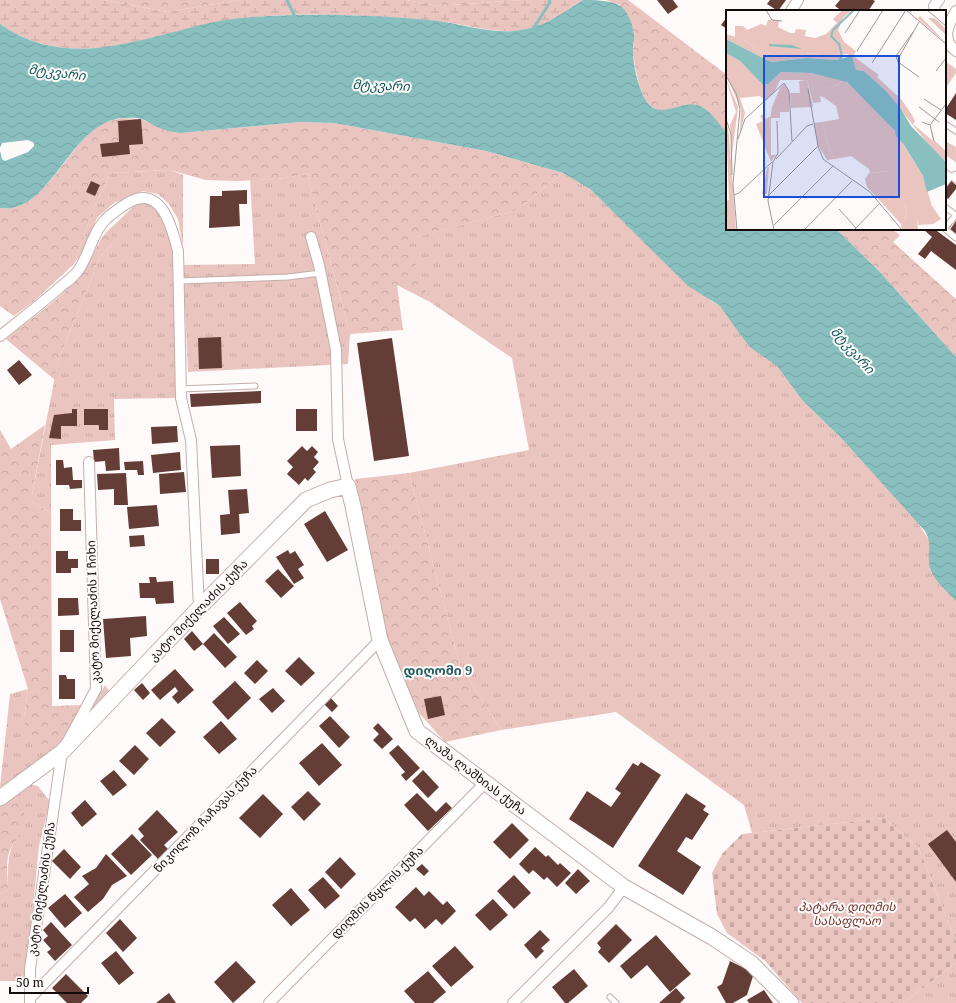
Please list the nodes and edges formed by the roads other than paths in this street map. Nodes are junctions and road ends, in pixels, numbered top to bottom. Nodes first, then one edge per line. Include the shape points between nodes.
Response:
1 (798, 0) edge
2 (938, 0) edge
3 (792, 10) edge
4 (935, 10) edge
5 (956, 11) edge
6 (946, 25) edge
7 (946, 41) edge
8 (956, 51) edge
9 (946, 125) edge
10 (956, 131) edge
11 (954, 177) edge
12 (946, 183) edge
13 (946, 208) edge
14 (946, 228) edge
15 (946, 230) edge
16 (311, 237) dead end
17 (956, 238) edge
18 (321, 273) junction
19 (179, 281) junction
20 (0, 336) edge
21 (255, 386) dead end
22 (181, 389) junction
23 (89, 462) dead end
24 (348, 486) junction
25 (199, 608) junction
26 (380, 640) junction
27 (62, 752) junction
28 (486, 782) junction
29 (0, 798) edge
30 (624, 887) junction
31 (610, 997) dead end
32 (30, 1000) edge
33 (269, 1003) edge
34 (513, 1003) edge
35 (616, 1003) edge
36 (791, 1003) edge

1 - 3 street
2 - 4 street
5 - 6 street
6 - 7 street
7 - 8 street
9 - 10 lane
11 - 12 lane
13 - 14 lane via 956,215
15 - 17 lane
16 - 18 street, ლაშა ლაშხიას ქუჩა
18 - 19 lane via 288,277
18 - 24 street, ლაშა ლაშხიას ქუჩა via 336,350 338,439
19 - 20 street via 178,251 174,233 161,206 154,200 137,198 108,216 98,229 78,272
19 - 22 street
21 - 22 lane
22 - 25 street via 191,440
23 - 27 street, კატო მიქელაძის I ჩიხი via 96,689
24 - 25 street, კატო მიქელაძის ქუჩა via 306,500
24 - 26 street, ლაშა ლაშხიას ქუჩა
25 - 27 street, კატო მიქელაძის ქუჩა
26 - 28 street, ლაშა ლაშხიას ქუჩა via 417,731
26 - 32 street, ნიკოლოზ ჩაჩავას ქუჩა
27 - 29 street, კატო მიქელაძის ქუჩა
27 - 32 street, კატო მიქელაძის ქუჩა via 30,969
28 - 30 street, ლაშა ლაშხიას ქუჩა
28 - 33 street, დიღმის წყლის ქუჩა
30 - 34 street via 608,908
30 - 36 street, ლაშა ლაშხიას ქუჩა via 751,962
31 - 35 lane

